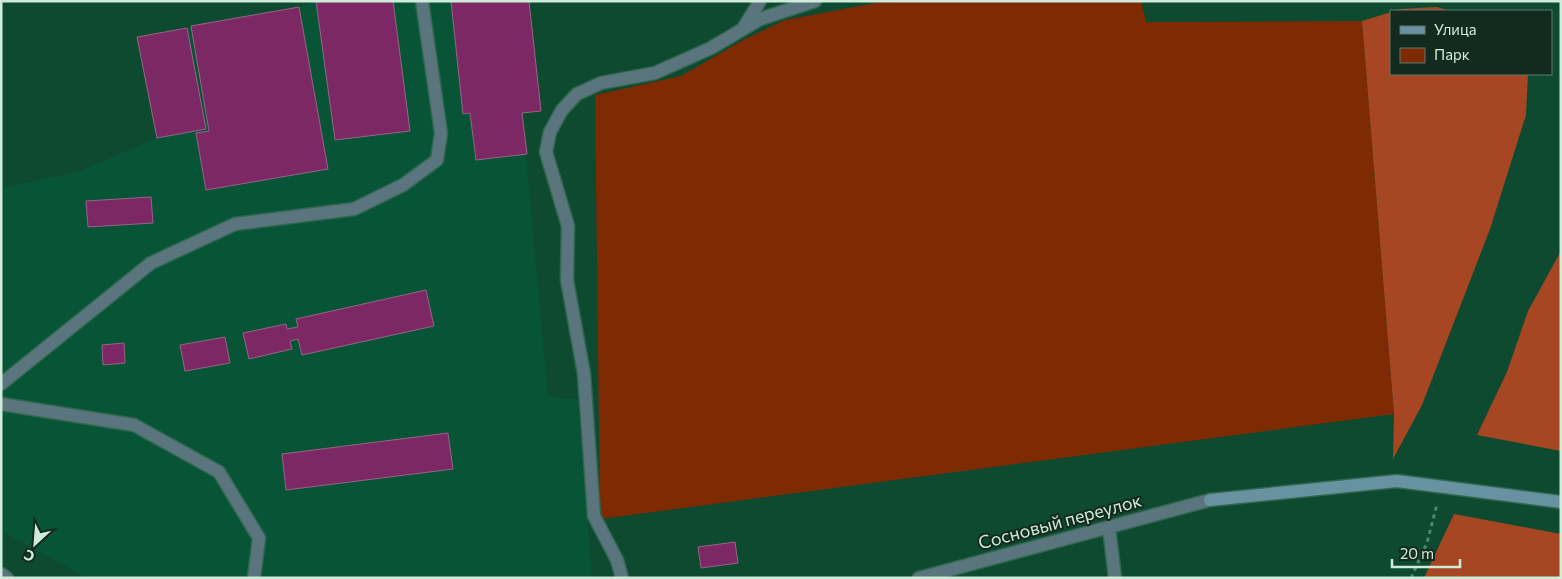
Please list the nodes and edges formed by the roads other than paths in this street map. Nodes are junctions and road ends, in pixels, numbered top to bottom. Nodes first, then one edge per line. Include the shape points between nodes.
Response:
1 (422, 1) edge
2 (760, 1) edge
3 (814, 1) edge
4 (742, 30) junction
5 (1, 384) edge
6 (1, 404) edge
7 (1561, 502) edge
8 (1109, 527) junction
9 (1, 574) edge
10 (8, 578) edge
11 (254, 578) edge
12 (622, 578) edge
13 (919, 578) edge
14 (1115, 578) edge

1 - 5 street via 440,133 437,160 403,185 354,209 235,224 151,264
2 - 4 street
3 - 4 street via 760,18
4 - 12 street via 655,73 601,83 577,94 562,110 550,132 546,152 568,226 567,280 584,374 594,516 617,560
6 - 11 street via 134,425 219,472 260,538
7 - 8 street, Сосновый переулок via 1397,481 1210,500
8 - 13 street, Сосновый переулок
8 - 14 street
9 - 10 street

